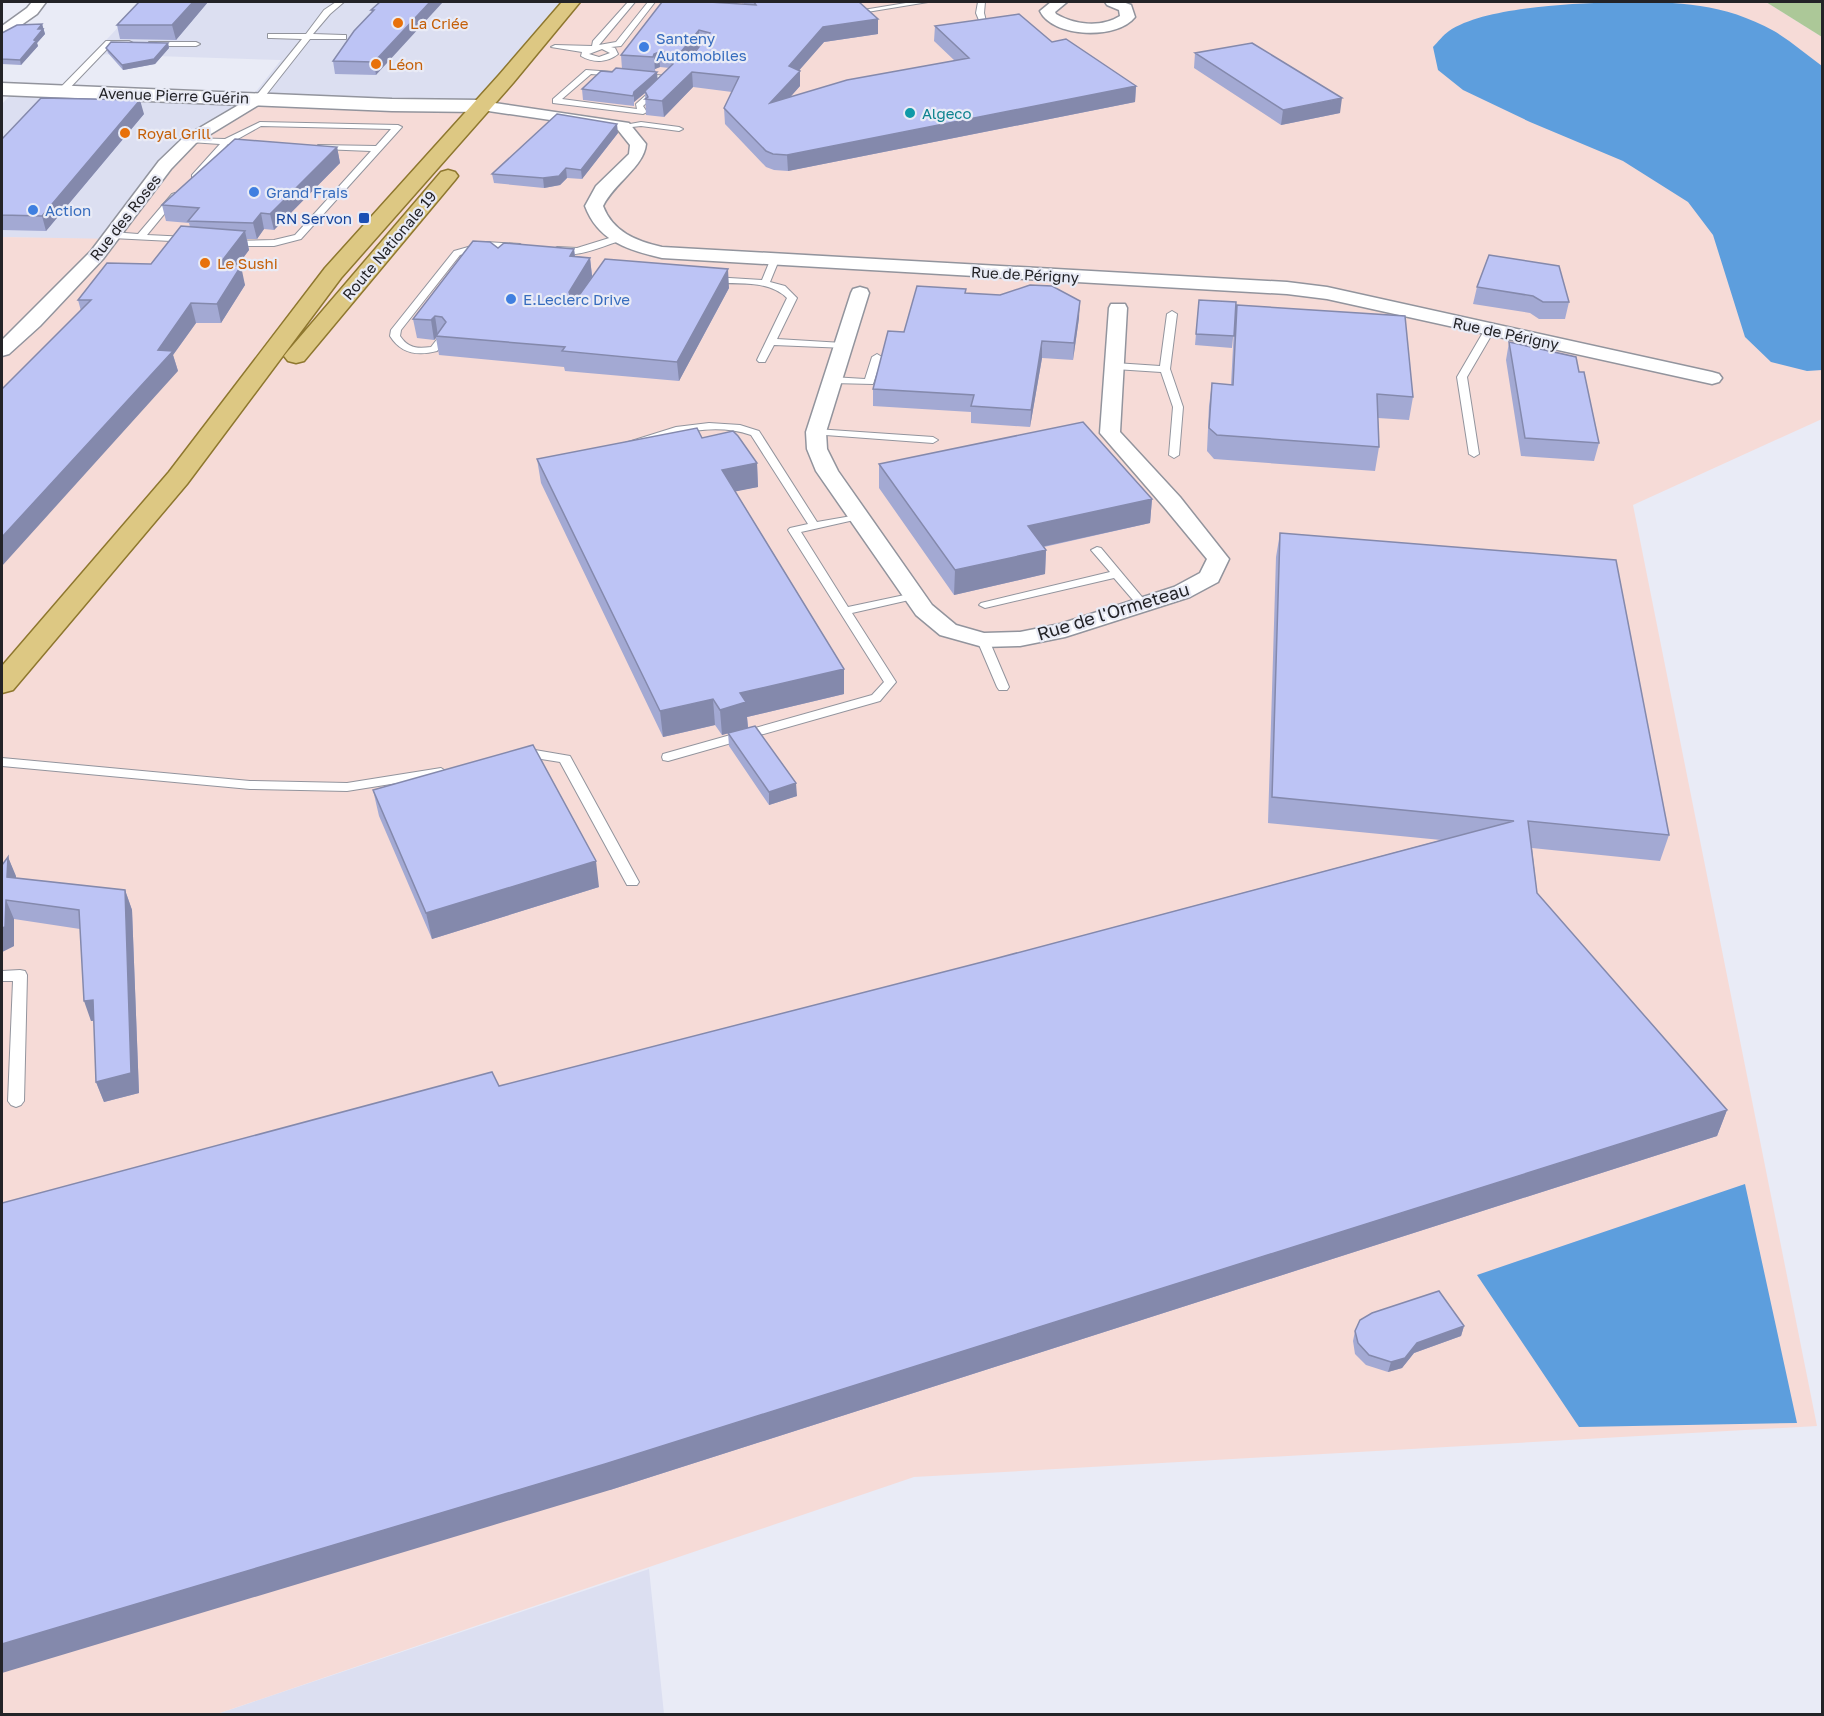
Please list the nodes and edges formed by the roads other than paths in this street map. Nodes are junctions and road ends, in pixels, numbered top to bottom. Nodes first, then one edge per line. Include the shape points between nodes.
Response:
1 (39, 2) edge
2 (340, 2) edge
3 (571, 2) edge
4 (590, 2) edge
5 (631, 2) edge
6 (651, 2) edge
7 (924, 2) edge
8 (981, 2) edge
9 (1060, 2) edge
10 (1112, 2) edge
11 (867, 10) edge
12 (984, 23) edge
13 (2, 32) edge
14 (271, 36) dead end
15 (307, 36) junction
16 (343, 37) dead end
17 (196, 44) dead end
18 (555, 47) junction
19 (605, 48) junction
20 (591, 49) junction
21 (604, 58) junction
22 (673, 72) edge
23 (506, 79) junction
24 (2, 90) edge
25 (62, 91) junction
26 (259, 98) junction
27 (428, 99) junction
28 (346, 102) junction
29 (481, 106) junction
30 (502, 109) junction
31 (643, 112) junction
32 (623, 126) junction
33 (680, 129) dead end
34 (190, 140) junction
35 (226, 142) junction
36 (249, 143) edge
37 (308, 146) edge
38 (463, 147) junction
39 (377, 149) junction
40 (195, 177) edge
41 (178, 192) edge
42 (112, 235) junction
43 (140, 237) junction
44 (619, 238) junction
45 (199, 241) edge
46 (223, 242) edge
47 (533, 248) edge
48 (544, 249) edge
49 (578, 251) junction
50 (774, 260) junction
51 (587, 261) edge
52 (809, 262) junction
53 (931, 269) junction
54 (1067, 277) junction
55 (707, 279) edge
56 (1176, 281) junction
57 (765, 283) junction
58 (860, 293) junction
59 (1104, 301) junction
60 (1172, 314) dead end
61 (1490, 329) junction
62 (441, 340) edge
63 (771, 342) junction
64 (843, 346) junction
65 (2, 350) edge
66 (877, 357) dead end
67 (762, 360) dead end
68 (1115, 366) junction
69 (1165, 369) junction
70 (1712, 378) dead end
71 (832, 380) junction
72 (816, 432) junction
73 (933, 440) dead end
74 (623, 445) edge
75 (1474, 454) dead end
76 (1174, 455) dead end
77 (859, 516) junction
78 (814, 525) junction
79 (1097, 550) dead end
80 (1117, 574) junction
81 (914, 596) junction
82 (985, 605) dead end
83 (1143, 605) junction
84 (845, 611) junction
85 (983, 640) junction
86 (2, 684) edge
87 (1003, 687) dead end
88 (669, 757) dead end
89 (512, 759) edge
90 (2, 762) edge
91 (454, 770) edge
92 (632, 882) dead end
93 (2, 976) edge
94 (16, 1101) dead end

1 - 13 street
2 - 15 lane
3 - 23 main road, Route Nationale 19
4 - 18 main road, Route Nationale 19
5 - 20 lane
6 - 19 lane via 618,44
7 - 11 lane
8 - 12 lane
9 - 10 street via 1049,7 1050,17 1090,27 1114,25 1128,17 1126,8
14 - 15 lane
15 - 16 lane
15 - 26 lane
17 - 25 lane via 109,43
18 - 20 lane
18 - 30 main road, Route Nationale 19
19 - 20 lane
19 - 21 lane via 614,52
20 - 21 lane via 584,54 587,57
21 - 22 lane via 608,68
23 - 27 street via 470,92
23 - 29 main road, Route Nationale 19
24 - 25 street, Avenue Pierre Guérin
25 - 26 street, Avenue Pierre Guérin
26 - 28 street, Avenue Pierre Guérin
26 - 34 street, Rue des Roses
27 - 28 street, Avenue Pierre Guérin
27 - 29 street, Avenue Pierre Guérin via 467,99
28 - 29 street, Avenue Pierre Guérin
28 - 38 street via 427,112 449,124
29 - 30 street
29 - 38 main road, Route Nationale 19
30 - 32 street
30 - 38 main road, Route Nationale 19
31 - 31 lane via 639,106 669,78 589,72 556,101
31 - 32 lane
32 - 33 lane
32 - 44 street, Rue de Périgny via 638,144 637,155 602,190 594,206 597,220
34 - 35 lane
34 - 42 street, Rue des Roses via 165,165
35 - 36 lane
35 - 39 lane via 260,124 398,127
35 - 40 lane
37 - 39 lane
38 - 86 main road, Route Nationale 19 via 333,273 178,478
39 - 46 lane via 298,237 258,245
41 - 43 lane
42 - 43 lane
42 - 65 street, Rue des Roses via 33,322
43 - 45 lane
44 - 49 lane
44 - 50 street, Rue de Périgny via 636,247 674,255
47 - 62 lane via 508,250 486,245 457,253 395,336 405,349 414,351 434,349
48 - 49 lane
49 - 51 lane
50 - 52 street, Rue de Périgny
50 - 57 lane
52 - 53 street, Rue de Périgny
52 - 58 street
53 - 54 street, Rue de Périgny
53 - 58 street
54 - 56 street, Rue de Périgny
54 - 59 street
55 - 57 lane
56 - 59 street
56 - 61 street, Rue de Périgny via 1327,293
57 - 63 lane via 782,288 792,298
58 - 64 street, Rue de l'Ormeteau
59 - 68 street, Rue de l'Ormeteau
60 - 69 lane
61 - 70 street, Rue de Périgny
61 - 75 lane via 1462,377
63 - 64 lane
63 - 67 lane
64 - 71 street, Rue de l'Ormeteau
66 - 71 lane via 870,382
68 - 69 lane
68 - 83 street, Rue de l'Ormeteau via 1110,433 1218,559 1210,577 1182,592
69 - 76 lane via 1178,407
71 - 72 street, Rue de l'Ormeteau
72 - 73 lane
72 - 77 street, Rue de l'Ormeteau via 817,449 827,471
74 - 78 lane via 718,424 739,426 755,433
77 - 78 lane
77 - 81 street, Rue de l'Ormeteau
78 - 84 lane via 794,530
79 - 80 lane
80 - 82 lane
80 - 83 lane
81 - 84 lane
81 - 85 street, Rue de l'Ormeteau via 948,630
83 - 85 street, Rue de l'Ormeteau via 1065,630 1020,639
84 - 88 lane via 890,682 876,698
85 - 87 lane
89 - 92 lane via 535,754 565,759
90 - 91 lane via 250,785 336,787
93 - 94 lane via 20,975

